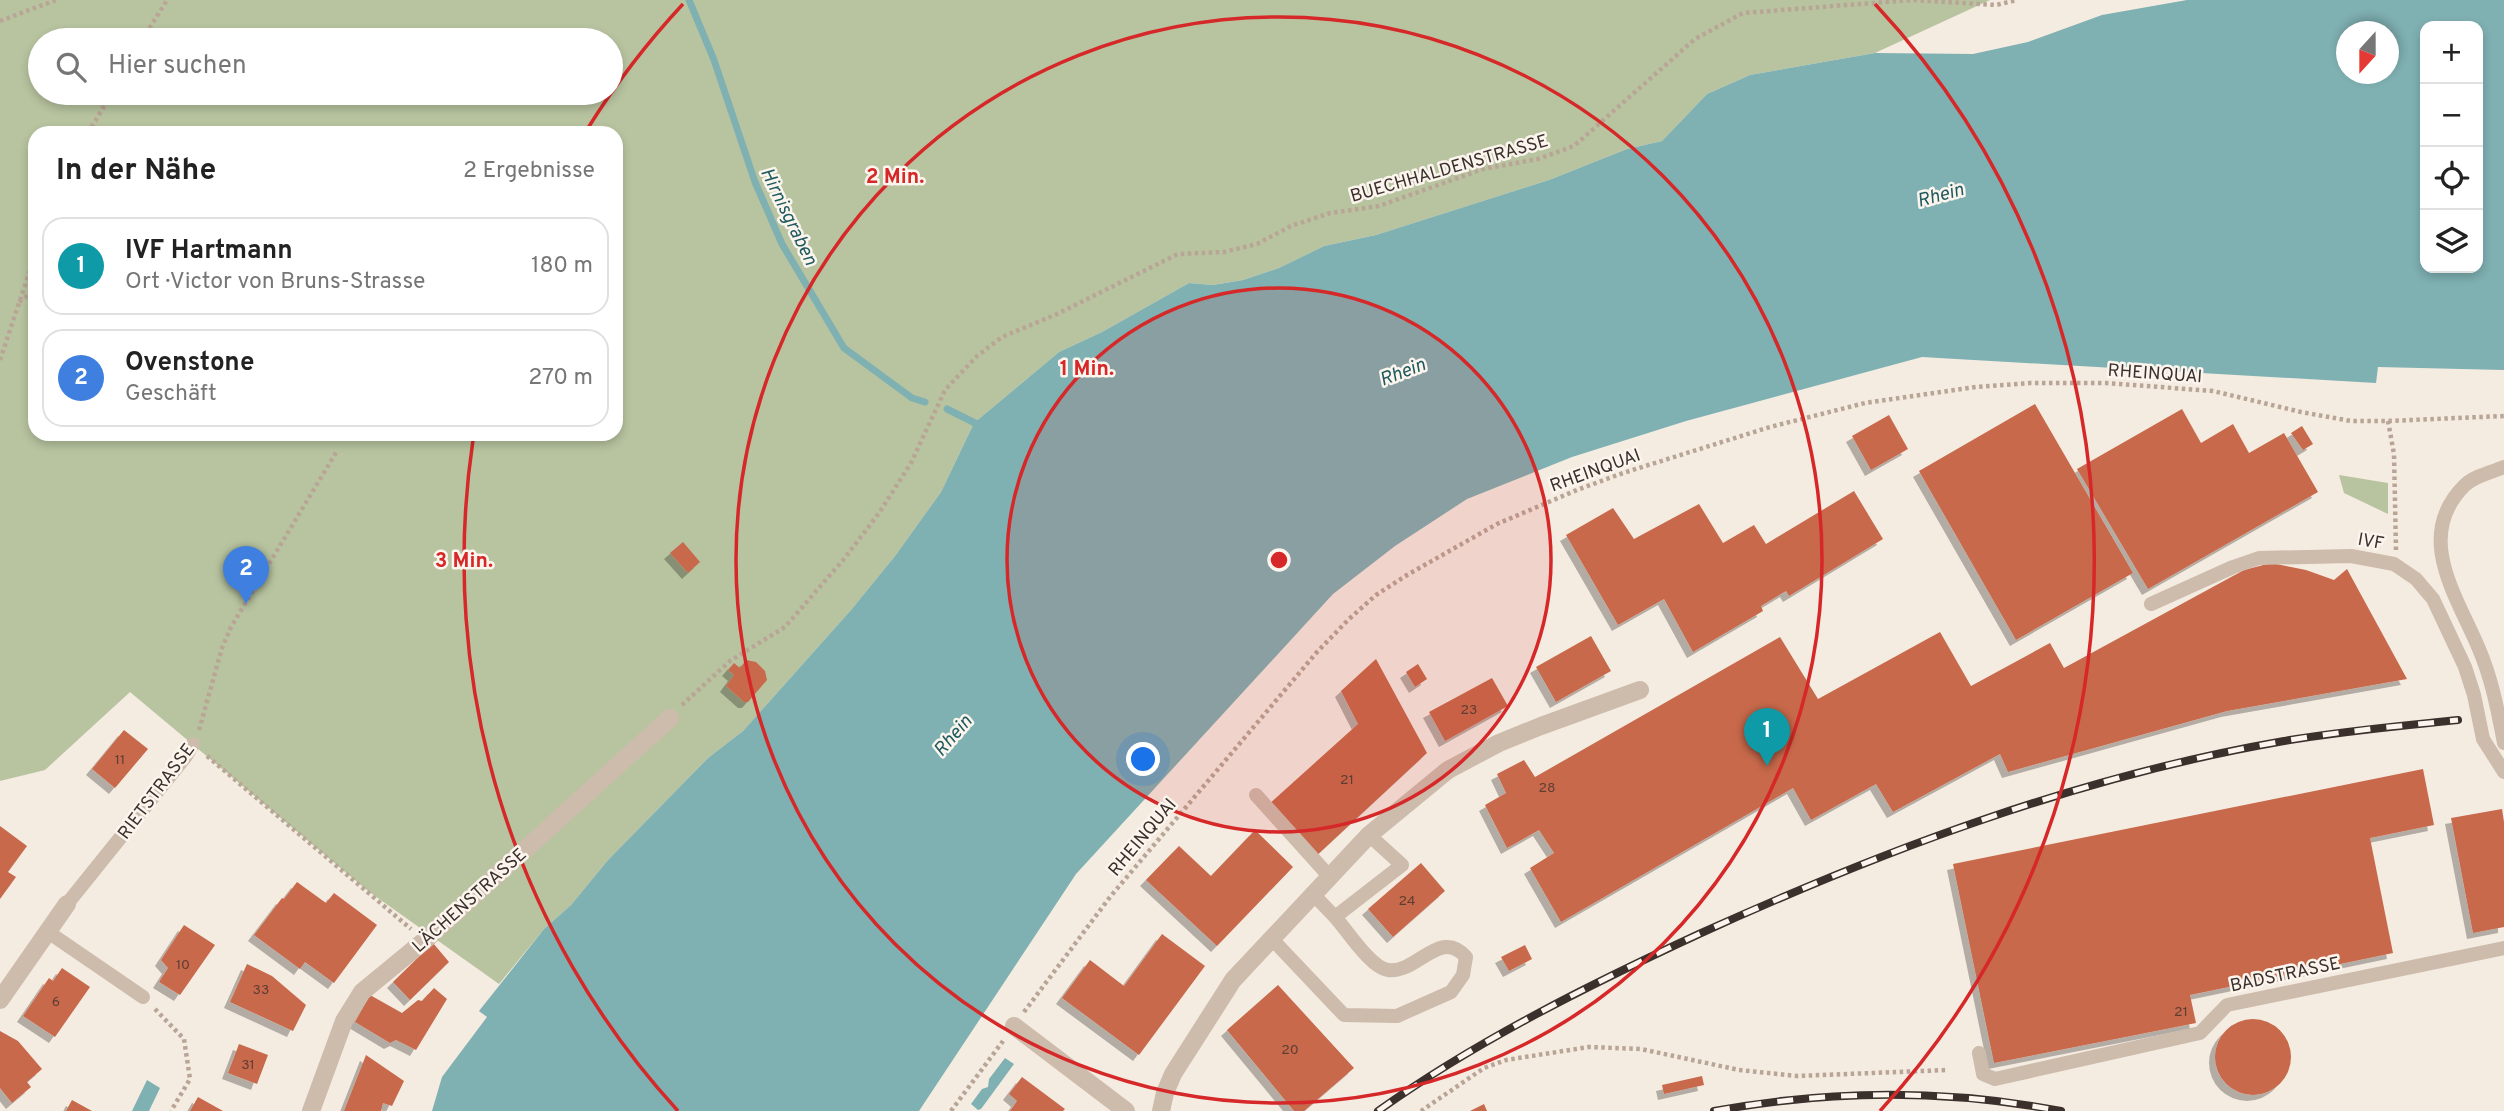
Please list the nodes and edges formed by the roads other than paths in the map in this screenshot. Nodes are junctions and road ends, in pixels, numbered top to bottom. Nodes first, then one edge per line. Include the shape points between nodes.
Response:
1 (2504, 467) edge
2 (2151, 604) dead end
3 (1640, 690) dead end
4 (670, 718) road end
5 (2504, 743) edge
6 (193, 744) road end
7 (2504, 772) edge
8 (1256, 795) dead end
9 (1369, 835) junction
10 (1329, 876) junction
11 (1312, 893) junction
12 (67, 904) joint
13 (1335, 917) junction
14 (48, 932) junction
15 (1271, 938) junction
16 (2504, 948) edge
17 (143, 997) road end
18 (0, 1000) edge
19 (1014, 1026) road end
20 (1979, 1053) dead end
21 (311, 1111) edge
22 (1126, 1111) edge
23 (1161, 1111) edge

1 - 5 lane via 2466,483 2445,511 2440,541 2448,582 2480,651
2 - 7 lane, IVF via 2259,558 2351,555 2394,564 2416,579 2433,599 2465,667 2483,739
3 - 9 street via 1499,743 1455,766
4 - 21 street, LÄCHENSTRASSE via 362,992 344,1021
6 - 12 lane, RIETSTRASSE
8 - 10 lane
9 - 10 street
9 - 13 lane via 1402,865
10 - 11 street
11 - 13 lane
11 - 15 street
12 - 14 street, RIETSTRASSE
13 - 15 lane via 1374,964 1388,970 1402,968 1443,946 1459,949 1466,957 1463,975 1451,992 1397,1016 1344,1015
14 - 17 lane
14 - 18 street, RIETSTRASSE
15 - 23 street via 1233,980 1181,1062
16 - 20 lane, BADSTRASSE via 2227,1005 2200,1033 1995,1079 1983,1074
19 - 22 street

